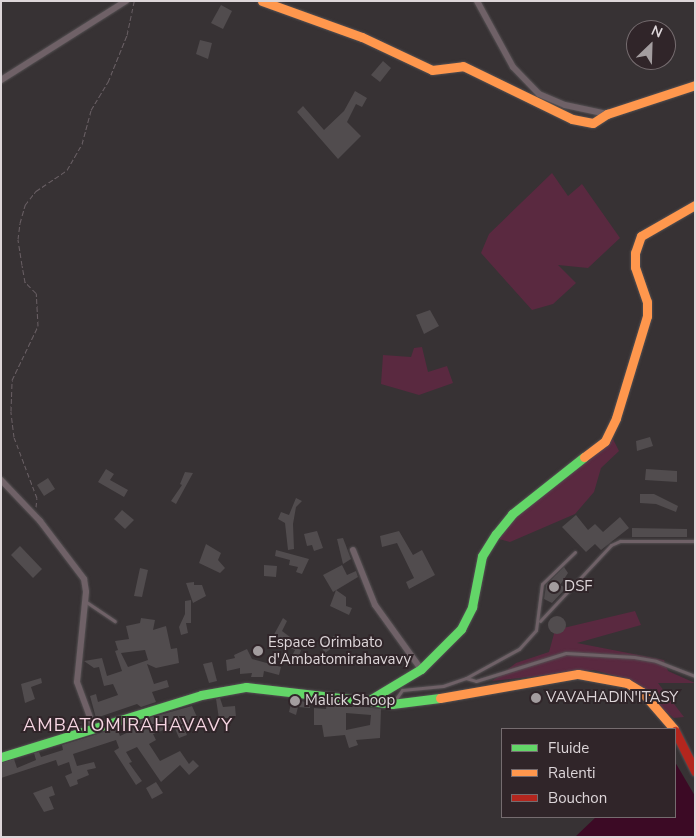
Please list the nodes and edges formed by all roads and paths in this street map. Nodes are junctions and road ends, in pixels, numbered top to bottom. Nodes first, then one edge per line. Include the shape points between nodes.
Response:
1 (126, 1) edge
2 (134, 1) edge
3 (262, 1) edge
4 (477, 1) edge
5 (1, 80) edge
6 (695, 85) edge
7 (607, 114) junction
8 (695, 205) edge
9 (1, 480) edge
10 (34, 515) junction
11 (695, 540) edge
12 (354, 550) dead end
13 (575, 552) dead end
14 (85, 601) junction
15 (115, 620) dead end
16 (539, 621) junction
17 (421, 669) junction
18 (695, 676) edge
19 (466, 678) junction
20 (366, 702) junction
21 (392, 704) junction
22 (94, 728) junction
23 (672, 728) edge
24 (676, 734) edge
25 (1, 757) edge
26 (695, 771) edge

1 - 5 street
2 - 10 path via 127,35 108,82 91,110 82,144 67,170 36,191 25,205 20,223 18,239 22,265 26,282 36,293 38,326 12,380 10,411 14,437 37,498
3 - 7 street via 362,37 432,70 463,66 572,119 593,123
4 - 7 street via 513,67 539,94 565,105
6 - 7 street
8 - 17 street via 641,236 635,252 635,267 647,302 647,316 616,418 605,441 512,514 482,556 472,607 462,629
9 - 10 street
10 - 14 street via 84,579
11 - 16 lane via 620,541 611,545
12 - 17 street via 375,605
13 - 16 lane via 542,584
14 - 15 lane
14 - 22 street via 77,682
16 - 19 lane via 536,630 519,649
17 - 20 street
18 - 19 lane via 656,661 634,657 566,653 476,681
19 - 21 lane via 443,686 402,690
20 - 21 street
20 - 22 street via 236,688 201,695
21 - 23 street via 426,702 578,674 627,683 646,696
22 - 25 street
24 - 26 street

